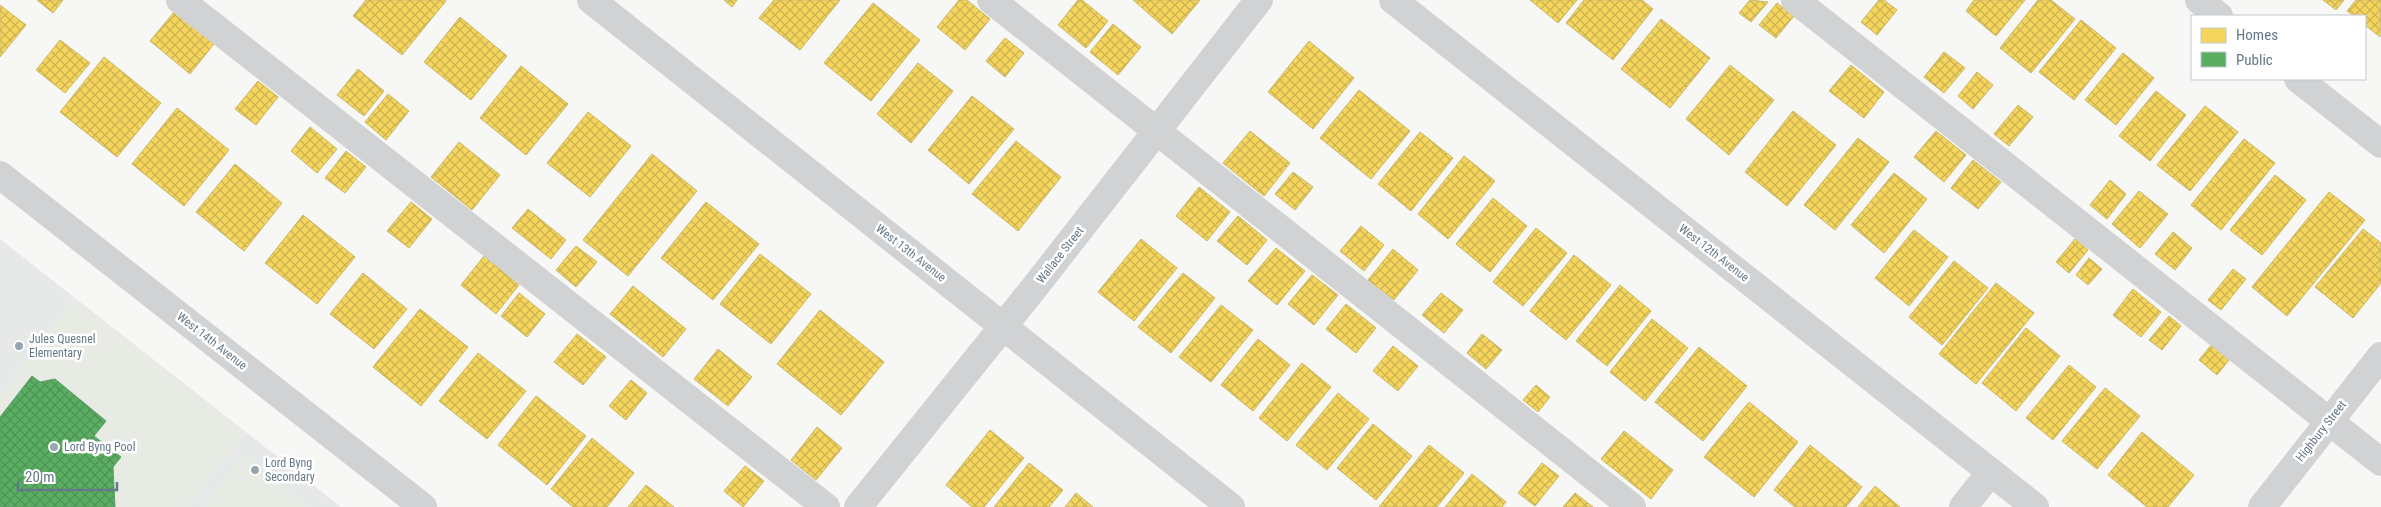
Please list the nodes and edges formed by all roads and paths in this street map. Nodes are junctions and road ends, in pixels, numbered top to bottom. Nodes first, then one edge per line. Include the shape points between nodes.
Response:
1 (180, 0) edge
2 (591, 0) edge
3 (991, 0) edge
4 (1259, 0) edge
5 (1393, 0) edge
6 (1795, 0) edge
7 (2199, 0) edge
8 (2218, 15) edge
9 (2299, 80) edge
10 (1156, 132) junction
11 (2381, 144) edge
12 (0, 175) edge
13 (1003, 326) junction
14 (2381, 356) edge
15 (2329, 421) junction
16 (2381, 462) edge
17 (1991, 472) junction
18 (423, 507) edge
19 (826, 507) edge
20 (858, 507) edge
21 (1231, 507) edge
22 (1632, 507) edge
23 (1963, 507) edge
24 (2035, 507) edge
25 (2262, 507) edge

1 - 19 street
2 - 13 street, West 13th Avenue
3 - 10 street
4 - 10 street, Wallace Street
5 - 17 street, West 12th Avenue
6 - 15 street
7 - 8 street
9 - 11 street
10 - 13 street, Wallace Street
10 - 22 street
12 - 18 street, West 14th Avenue
13 - 20 street, Wallace Street
13 - 21 street, West 13th Avenue
14 - 15 street, Highbury Street
15 - 16 street
15 - 25 street, Highbury Street
17 - 23 street
17 - 24 street, West 12th Avenue

